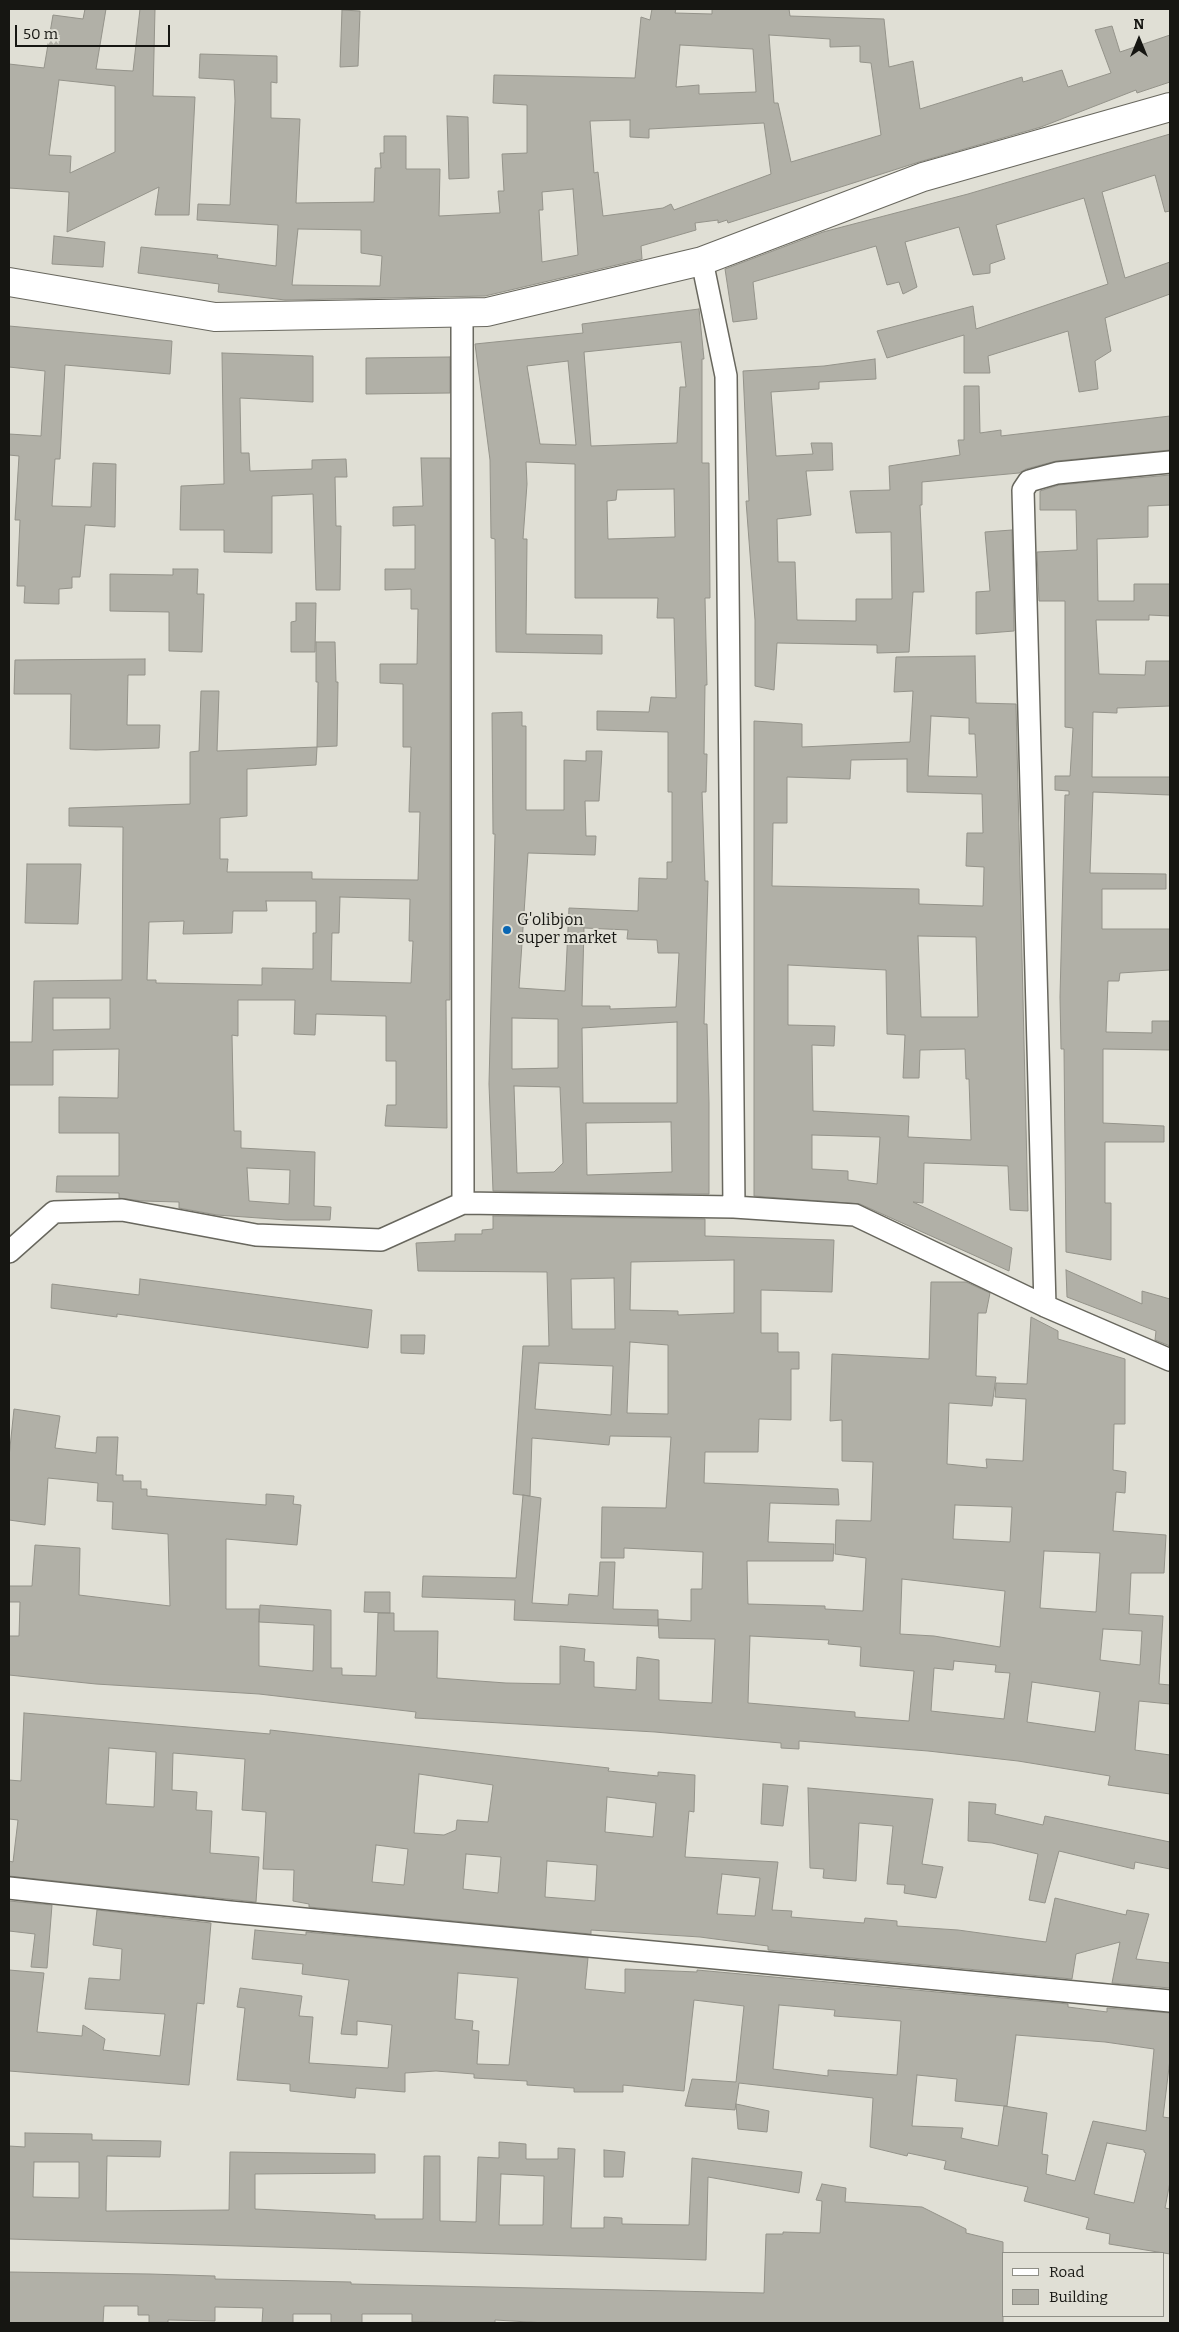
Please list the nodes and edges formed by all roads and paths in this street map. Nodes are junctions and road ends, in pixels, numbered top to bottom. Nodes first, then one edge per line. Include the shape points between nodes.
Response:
1 (1170, 107) edge
2 (702, 260) junction
3 (9, 282) edge
4 (462, 313) junction
5 (1170, 462) edge
6 (463, 1204) junction
7 (734, 1207) junction
8 (9, 1252) edge
9 (1045, 1306) junction
10 (1170, 1360) edge
11 (9, 1888) edge
12 (1170, 2001) edge

1 - 2 street via 923,177
2 - 4 street via 488,312
2 - 7 street via 726,376
3 - 4 street via 215,317
4 - 6 street
5 - 9 street via 1057,474 1029,481 1023,490
6 - 7 street
6 - 8 street via 381,1240 256,1235 122,1210 54,1212
7 - 9 street via 856,1215
9 - 10 street
11 - 12 street

